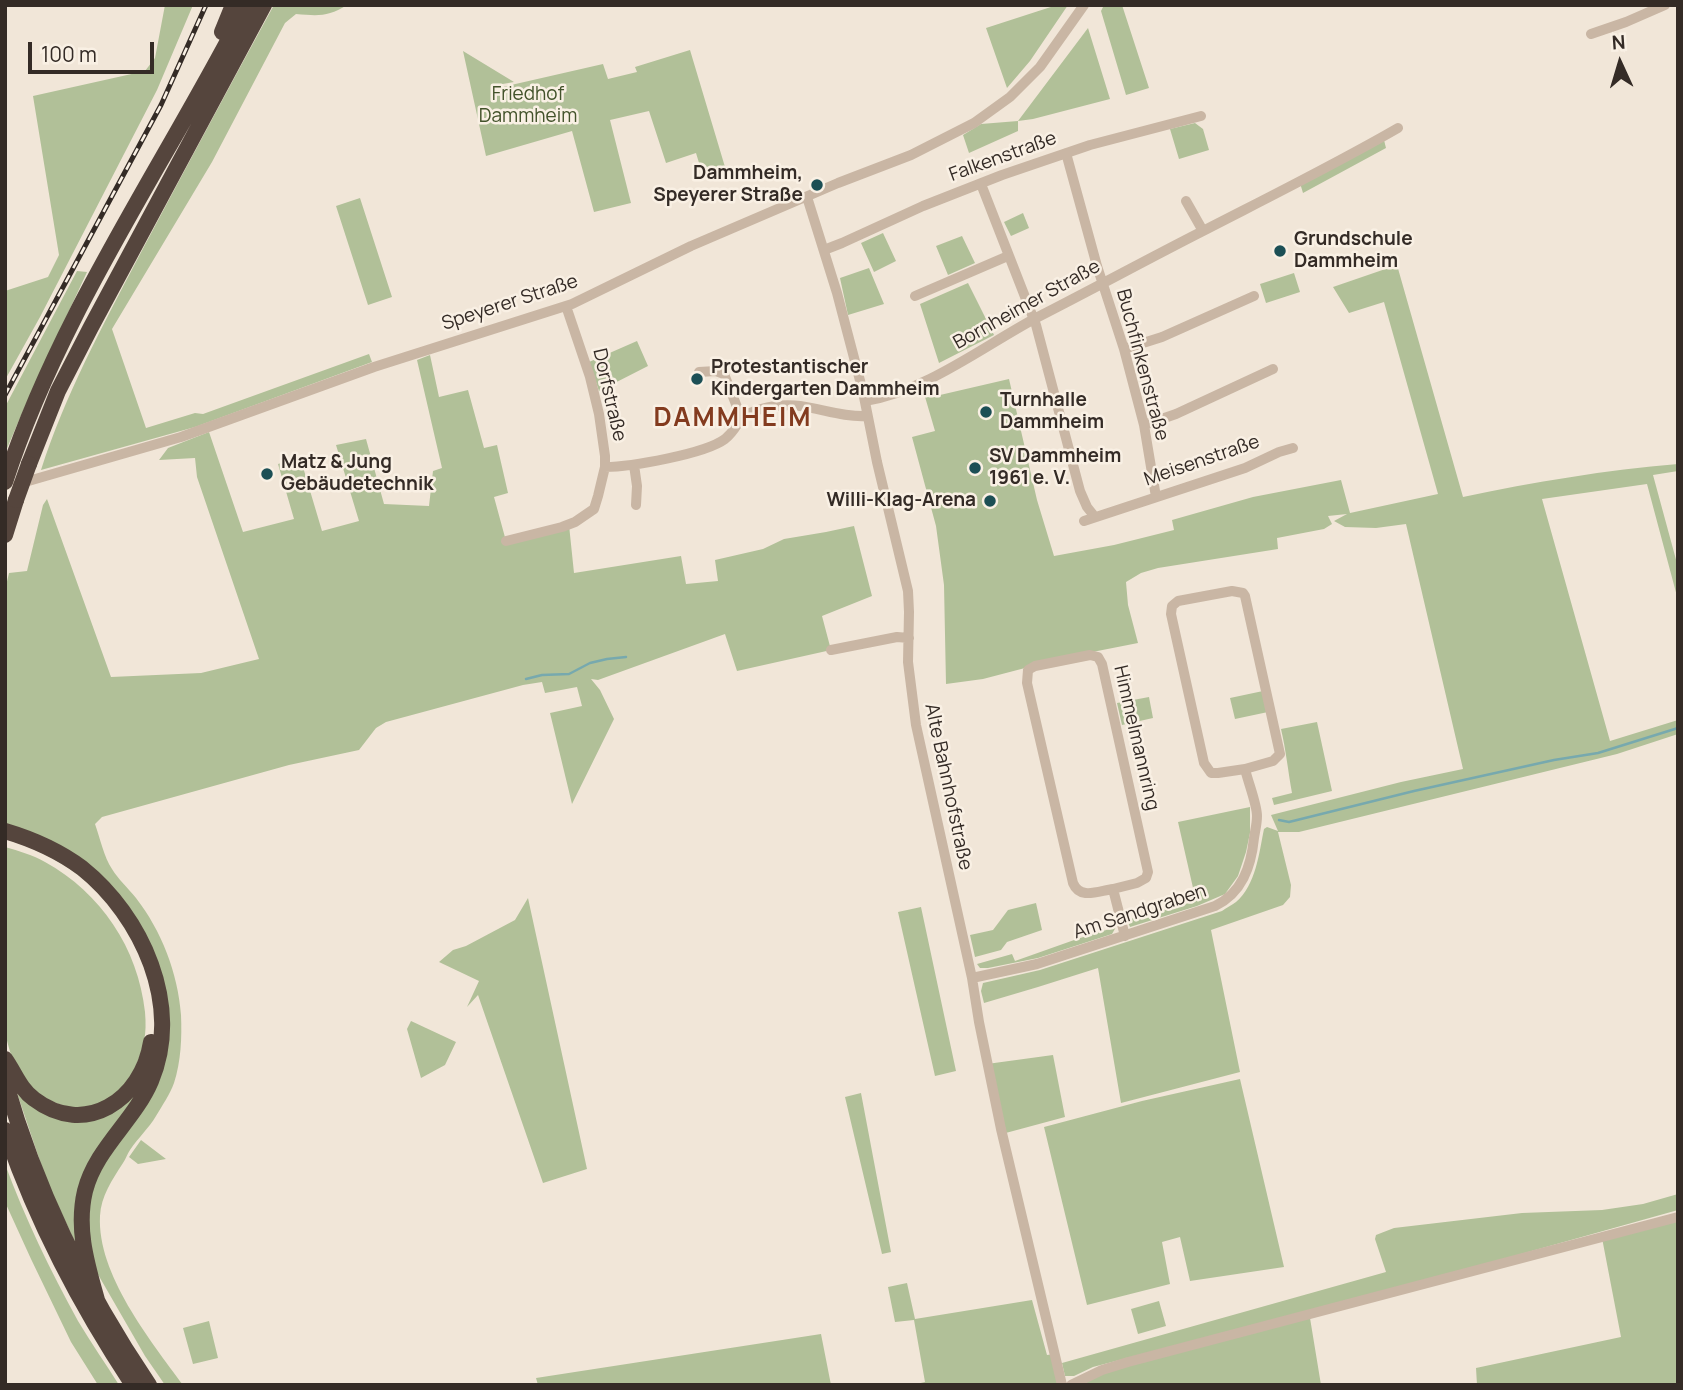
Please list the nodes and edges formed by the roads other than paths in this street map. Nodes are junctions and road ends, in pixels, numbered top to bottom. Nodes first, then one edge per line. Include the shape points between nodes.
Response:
1 (233, 5) edge
2 (247, 5) edge
3 (264, 5) edge
4 (1084, 5) edge
5 (1665, 5) edge
6 (1591, 34) dead end
7 (1201, 116) dead end
8 (186, 118) junction
9 (1398, 128) dead end
10 (1066, 153) junction
11 (981, 184) junction
12 (807, 197) junction
13 (1186, 201) dead end
14 (1203, 231) junction
15 (824, 250) junction
16 (1008, 256) junction
17 (1102, 284) junction
18 (915, 296) dead end
19 (1254, 296) dead end
20 (566, 306) junction
21 (1034, 319) junction
22 (1124, 349) junction
23 (1273, 369) dead end
24 (699, 372) dead end
25 (865, 401) junction
26 (867, 416) junction
27 (741, 417) junction
28 (1144, 425) junction
29 (1293, 448) dead end
30 (634, 465) junction
31 (605, 467) junction
32 (9, 485) edge
33 (1156, 497) junction
34 (636, 505) dead end
35 (5, 535) edge
36 (506, 541) dead end
37 (909, 638) junction
38 (831, 650) dead end
39 (1245, 769) junction
40 (5, 831) edge
41 (5, 842) edge
42 (1113, 889) junction
43 (1125, 936) junction
44 (972, 978) junction
45 (5, 1059) edge
46 (5, 1081) edge
47 (5, 1130) edge
48 (1678, 1217) edge
49 (97, 1300) junction
50 (133, 1385) edge
51 (149, 1385) edge
52 (1062, 1385) edge
53 (1071, 1385) edge

1 - 8 highway
2 - 8 highway
3 - 32 highway, bridge via 58,391 29,464
4 - 12 street, Speyerer Straße via 1029,79 987,115 911,155
5 - 6 street
7 - 10 street, Falkenstraße
8 - 32 highway via 112,247 41,388
9 - 14 street, Bornheimer Straße
10 - 11 street, Falkenstraße
10 - 17 street, Buchfinkenstraße
11 - 15 street, Falkenstraße
11 - 16 street
12 - 15 street, Alte Bahnhofstraße
12 - 20 street, Speyerer Straße
13 - 14 street
14 - 17 street, Bornheimer Straße
15 - 25 street, Alte Bahnhofstraße
16 - 18 street
16 - 21 street
17 - 21 street, Bornheimer Straße
17 - 22 street, Buchfinkenstraße
19 - 22 street
20 - 31 street, Dorfstraße via 597,404
20 - 32 street, Speyerer Straße via 374,367 181,437
21 - 25 street, Bornheimer Straße via 940,373
21 - 33 street, Meisenstraße via 1089,519
22 - 28 street, Buchfinkenstraße
23 - 28 street
24 - 27 street via 723,374
25 - 26 street, Alte Bahnhofstraße
26 - 27 street via 788,405
26 - 37 street, Alte Bahnhofstraße via 908,591
27 - 30 street, Dorfstraße via 725,438 711,446
28 - 33 street, Buchfinkenstraße
29 - 33 street, Meisenstraße
30 - 31 street, Dorfstraße
30 - 34 street
31 - 36 street via 596,505 582,519
32 - 35 highway
37 - 38 street
37 - 44 street, Alte Bahnhofstraße via 909,676 919,741
39 - 39 street via 1211,773 1204,763 1171,614 1178,601 1232,591 1245,596 1280,754 1273,761
39 - 43 street, Am Sandgraben via 1258,814 1250,864 1240,885 1215,906
40 - 49 highway via 70,860 112,897 143,945 159,997 161,1042 151,1080 99,1159 86,1190 81,1215 83,1247
41 - 45 highway via 54,862 103,901 139,960 151,1021 144,1068 121,1099 100,1111 79,1115 52,1110 22,1087
42 - 42 street, Himmelmannring via 1084,893 1074,887 1027,683 1028,670 1035,666 1090,655 1102,664 1148,872 1142,881
42 - 43 street
43 - 44 street, Am Sandgraben via 1037,964
44 - 52 street, Alte Bahnhofstraße via 1000,1129
46 - 49 highway via 54,1217
47 - 50 highway via 59,1260
48 - 53 street via 1128,1362
49 - 51 highway

